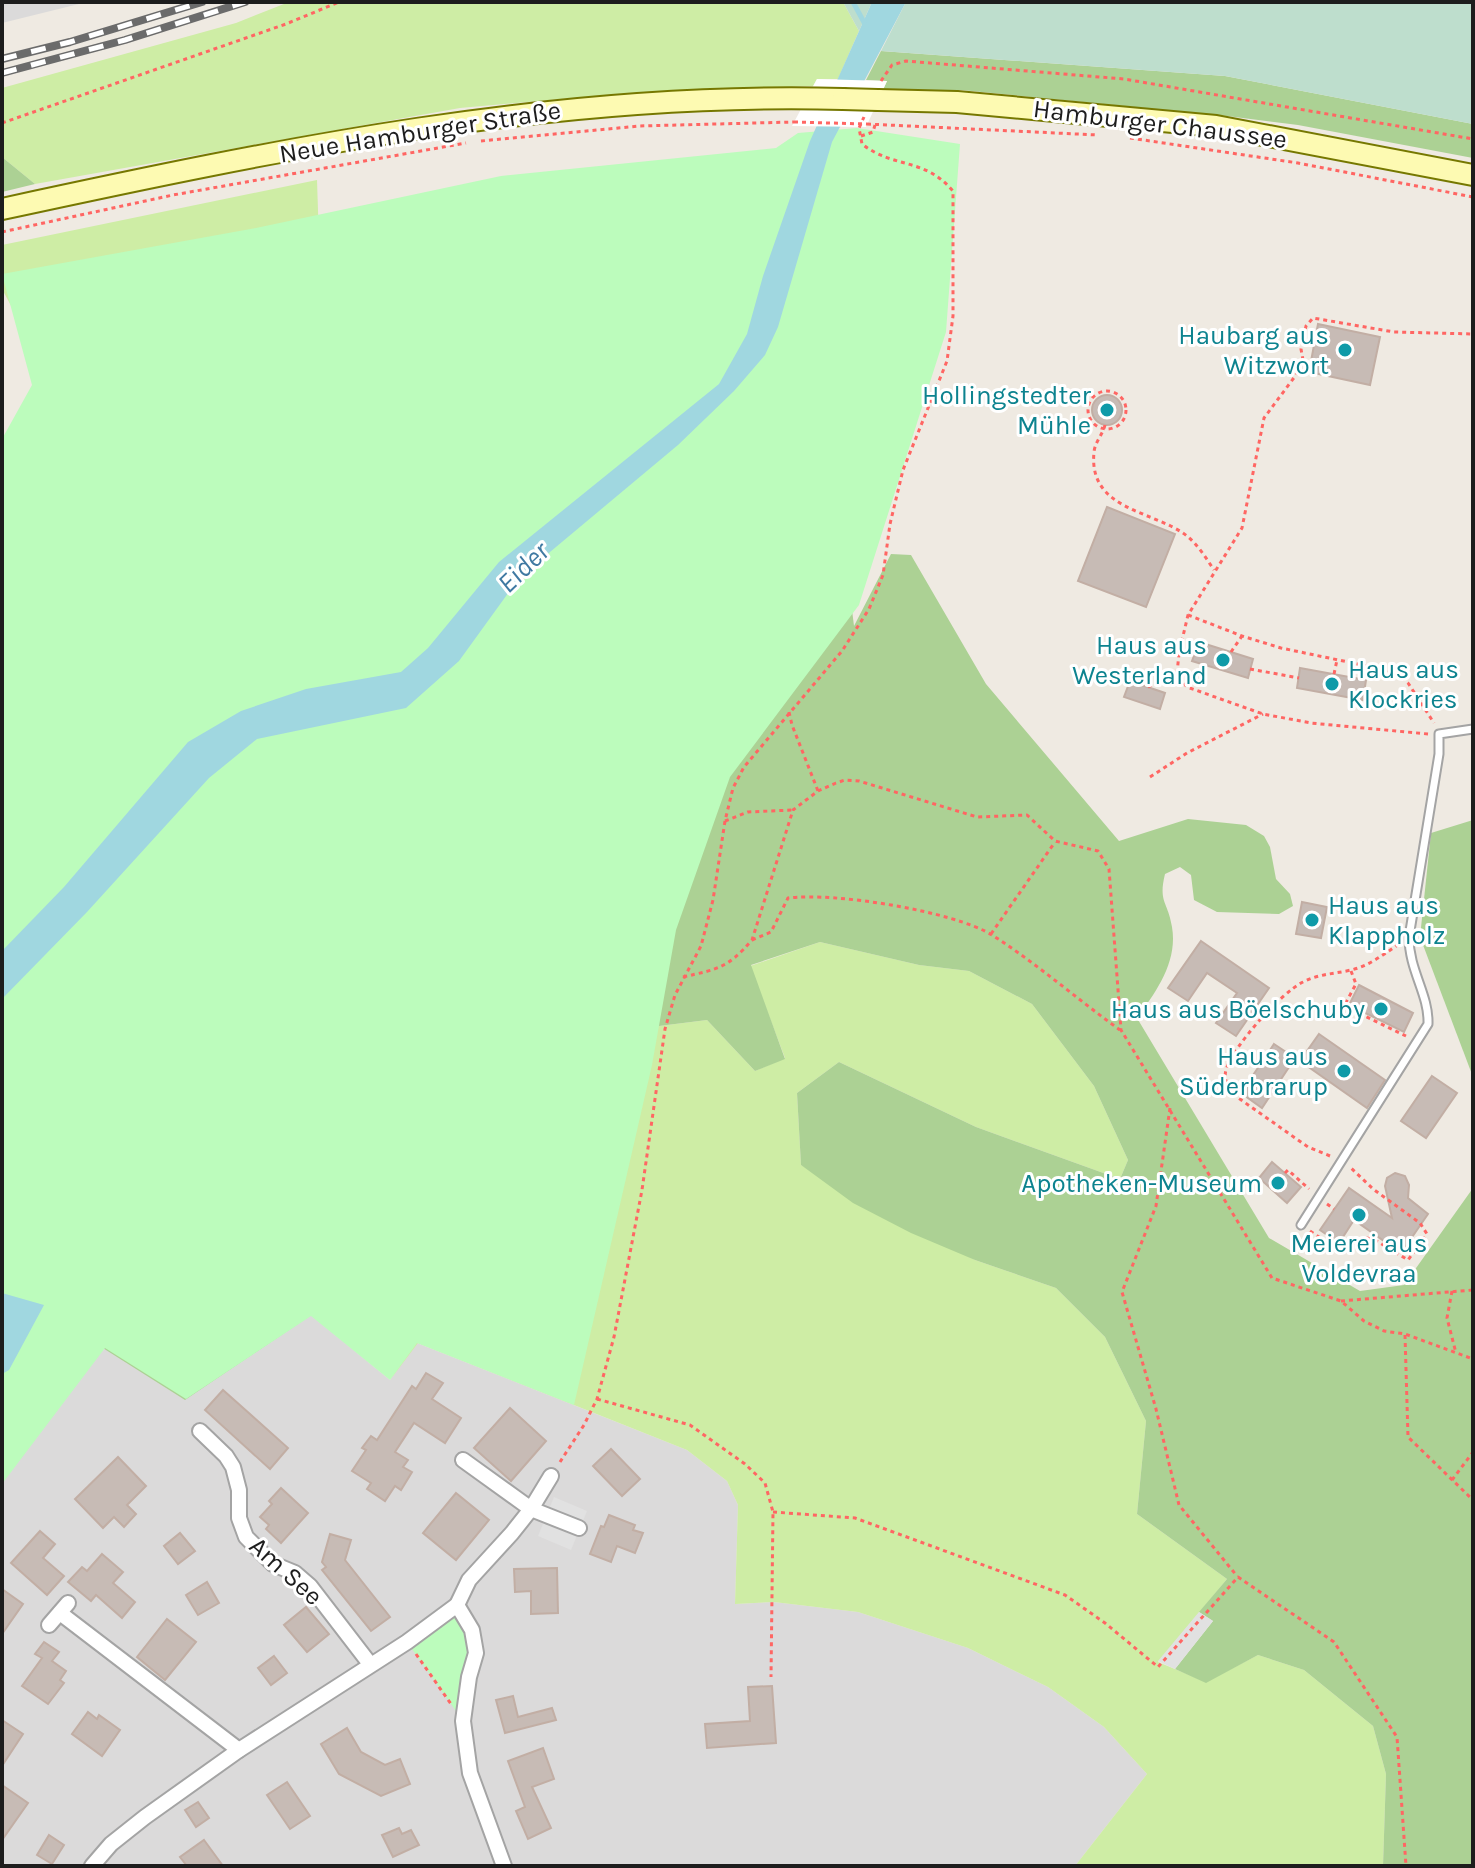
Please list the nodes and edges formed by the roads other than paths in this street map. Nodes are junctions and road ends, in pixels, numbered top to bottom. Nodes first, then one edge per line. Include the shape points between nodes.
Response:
1 (843, 99) joint
2 (1473, 175) edge
3 (2, 209) edge
4 (1473, 729) edge
5 (1301, 1225) road end
6 (200, 1431) dead end
7 (463, 1460) dead end
8 (551, 1476) road end
9 (531, 1509) junction
10 (579, 1528) dead end
11 (457, 1605) junction
12 (49, 1625) dead end
13 (370, 1664) junction
14 (239, 1750) junction
15 (92, 1866) edge
16 (504, 1866) edge

1 - 2 main road, Hamburger Chaussee, bridge via 880,90 1216,126
1 - 3 main road, Neue Hamburger Straße via 626,104 456,121
4 - 5 lane via 1439,734 1409,937 1428,1024
6 - 13 street, Am See via 233,1467 246,1537 273,1564 310,1586
7 - 9 street
8 - 9 street
9 - 10 street
9 - 11 street via 469,1580
11 - 13 street
11 - 16 street via 472,1630 476,1653 463,1721 470,1773
12 - 14 street via 64,1608
13 - 14 street
14 - 15 street via 111,1844

